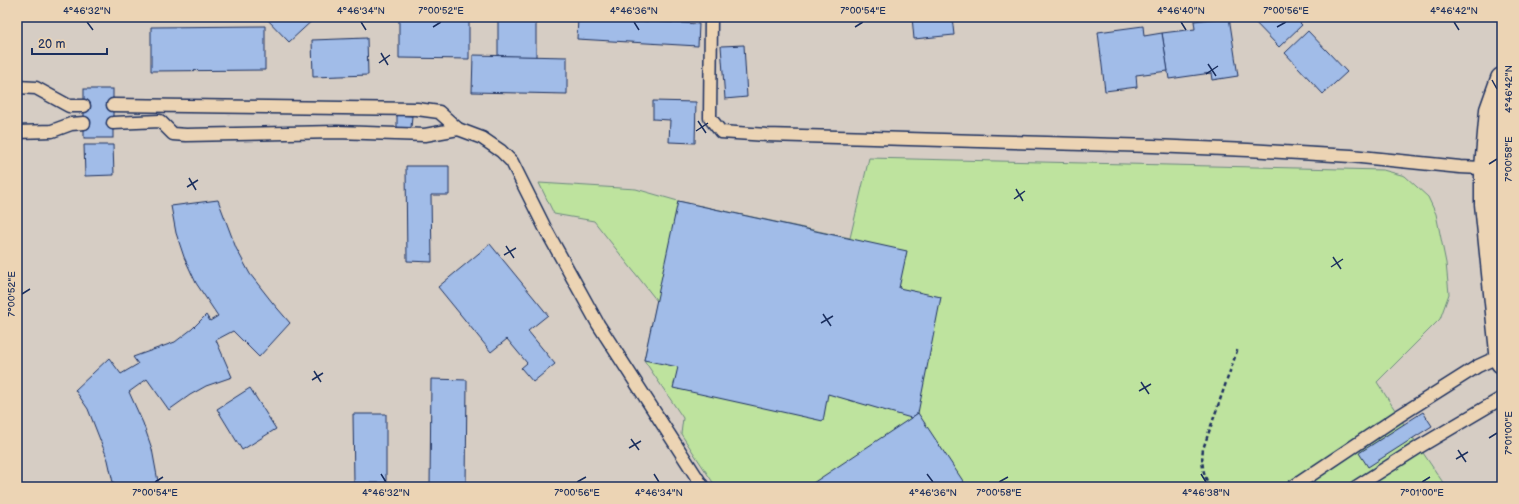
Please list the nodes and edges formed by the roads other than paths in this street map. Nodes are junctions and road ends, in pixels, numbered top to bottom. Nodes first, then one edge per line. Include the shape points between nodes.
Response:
1 (711, 17) edge
2 (1502, 79) edge
3 (17, 87) edge
4 (113, 105) dead end
5 (84, 106) dead end
6 (84, 123) dead end
7 (113, 123) dead end
8 (458, 129) junction
9 (17, 132) edge
10 (1494, 169) edge
11 (1502, 358) edge
12 (1502, 398) edge
13 (703, 487) edge
14 (1293, 487) edge
15 (1356, 487) edge

1 - 10 lane via 710,118 721,132 1248,150
2 - 10 street via 1491,110
3 - 5 lane via 36,88 69,106
4 - 8 lane via 417,109 438,112
6 - 9 lane via 71,124 52,131
7 - 8 lane via 160,121 173,134 186,135 337,132 425,135
8 - 13 lane via 482,138 512,162 598,324
10 - 11 street via 1486,204
11 - 14 lane via 1478,366
12 - 15 lane

